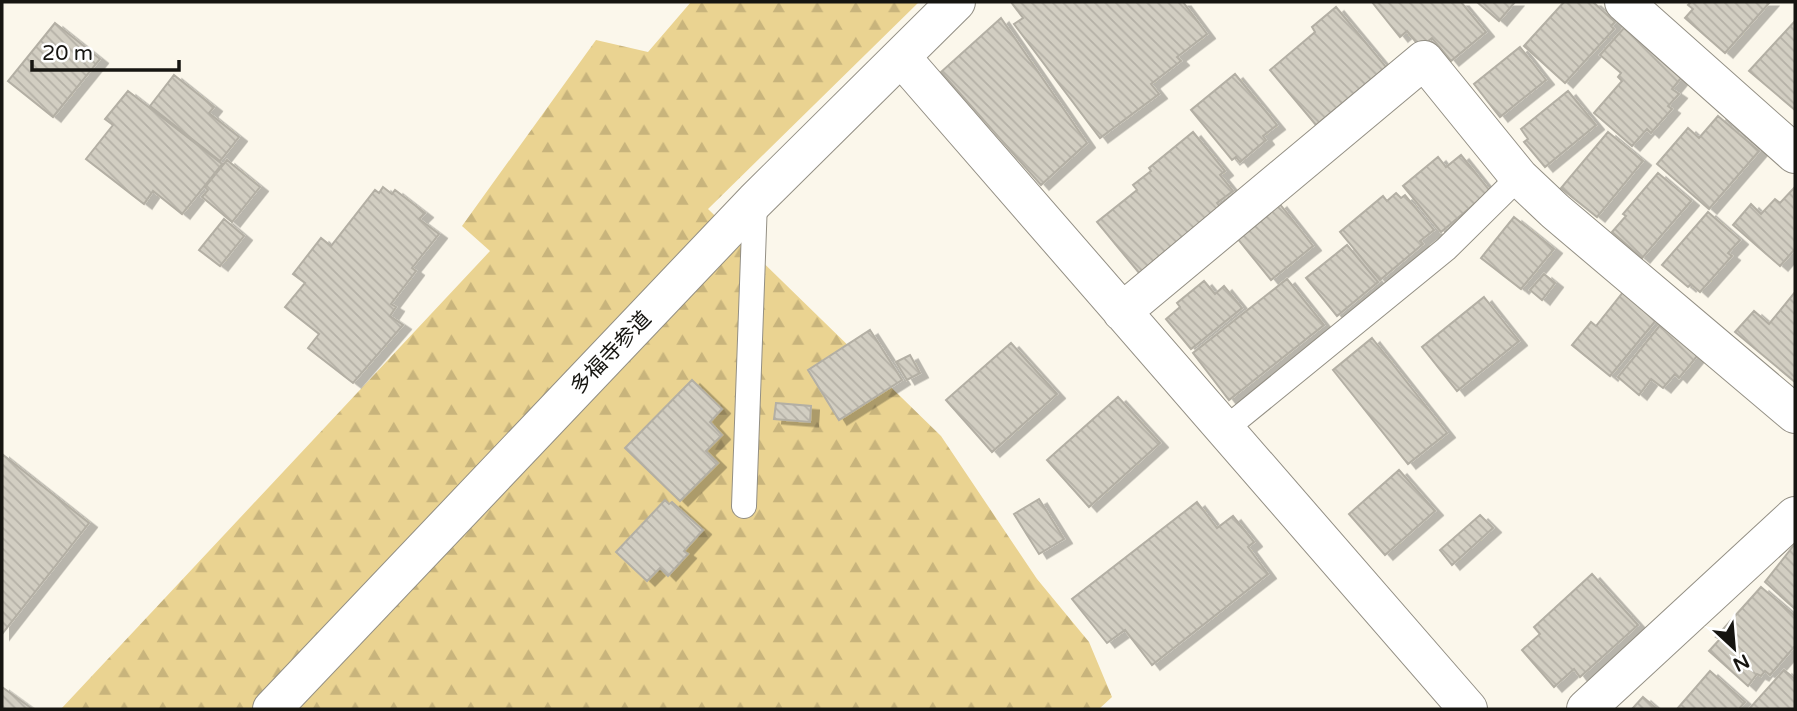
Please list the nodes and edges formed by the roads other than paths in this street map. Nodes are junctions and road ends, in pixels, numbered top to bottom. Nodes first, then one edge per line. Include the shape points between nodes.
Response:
1 (956, 2) edge
2 (1624, 2) edge
3 (901, 57) junction
4 (1795, 154) edge
5 (1519, 177) junction
6 (755, 201) junction
7 (1122, 312) junction
8 (1795, 414) edge
9 (1224, 430) junction
10 (744, 506) dead end
11 (1795, 516) edge
12 (272, 709) edge
13 (1468, 709) edge
14 (1586, 709) edge

1 - 3 street, 多福寺参道
2 - 4 street
3 - 6 street, 多福寺参道
3 - 7 street
5 - 7 street via 1424,60
5 - 8 street
5 - 9 lane via 1446,249
6 - 10 lane
6 - 12 street, 多福寺参道
7 - 9 street
9 - 13 street
11 - 14 street

